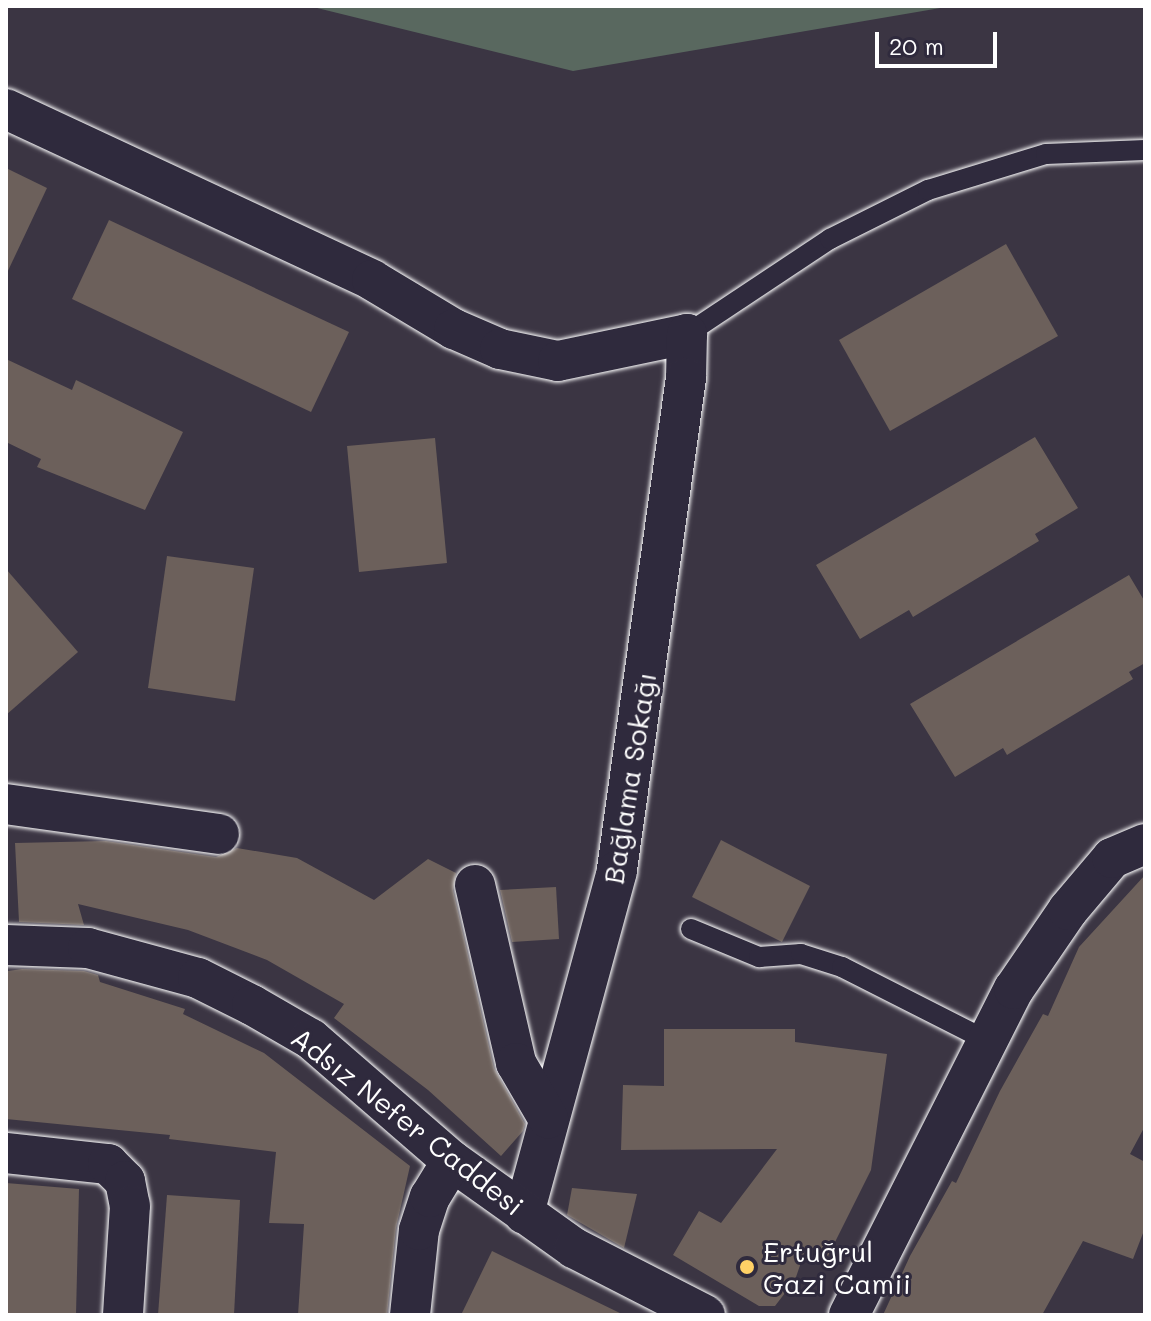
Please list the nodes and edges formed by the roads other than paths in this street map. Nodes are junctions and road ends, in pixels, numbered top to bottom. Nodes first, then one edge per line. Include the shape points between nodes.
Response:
1 (6, 109) edge
2 (1145, 150) edge
3 (687, 334) junction
4 (6, 804) edge
5 (219, 834) dead end
6 (1145, 844) edge
7 (475, 885) dead end
8 (691, 929) dead end
9 (6, 945) edge
10 (986, 1040) junction
11 (548, 1118) junction
12 (6, 1153) edge
13 (452, 1161) junction
14 (524, 1214) junction
15 (123, 1315) edge
16 (410, 1315) edge
17 (703, 1315) edge
18 (849, 1315) edge

1 - 3 street via 372,280 454,329 500,349 558,361
2 - 3 lane via 1046,154 928,190 830,239
3 - 11 street, Bağlama Sokağı via 686,378 617,871
4 - 5 street
6 - 10 street via 1112,858 1068,910
7 - 11 street via 516,1063
8 - 10 lane via 759,957 801,954 842,967
9 - 13 street, Adsız Nefer Caddesi via 88,948 198,978 311,1039
10 - 18 street
11 - 14 street, Bağlama Sokağı
12 - 15 street via 108,1164 125,1181 130,1206
13 - 14 street, Adsız Nefer Caddesi
13 - 16 street via 430,1197 419,1230
14 - 17 street, Adsız Nefer Caddesi via 574,1248

